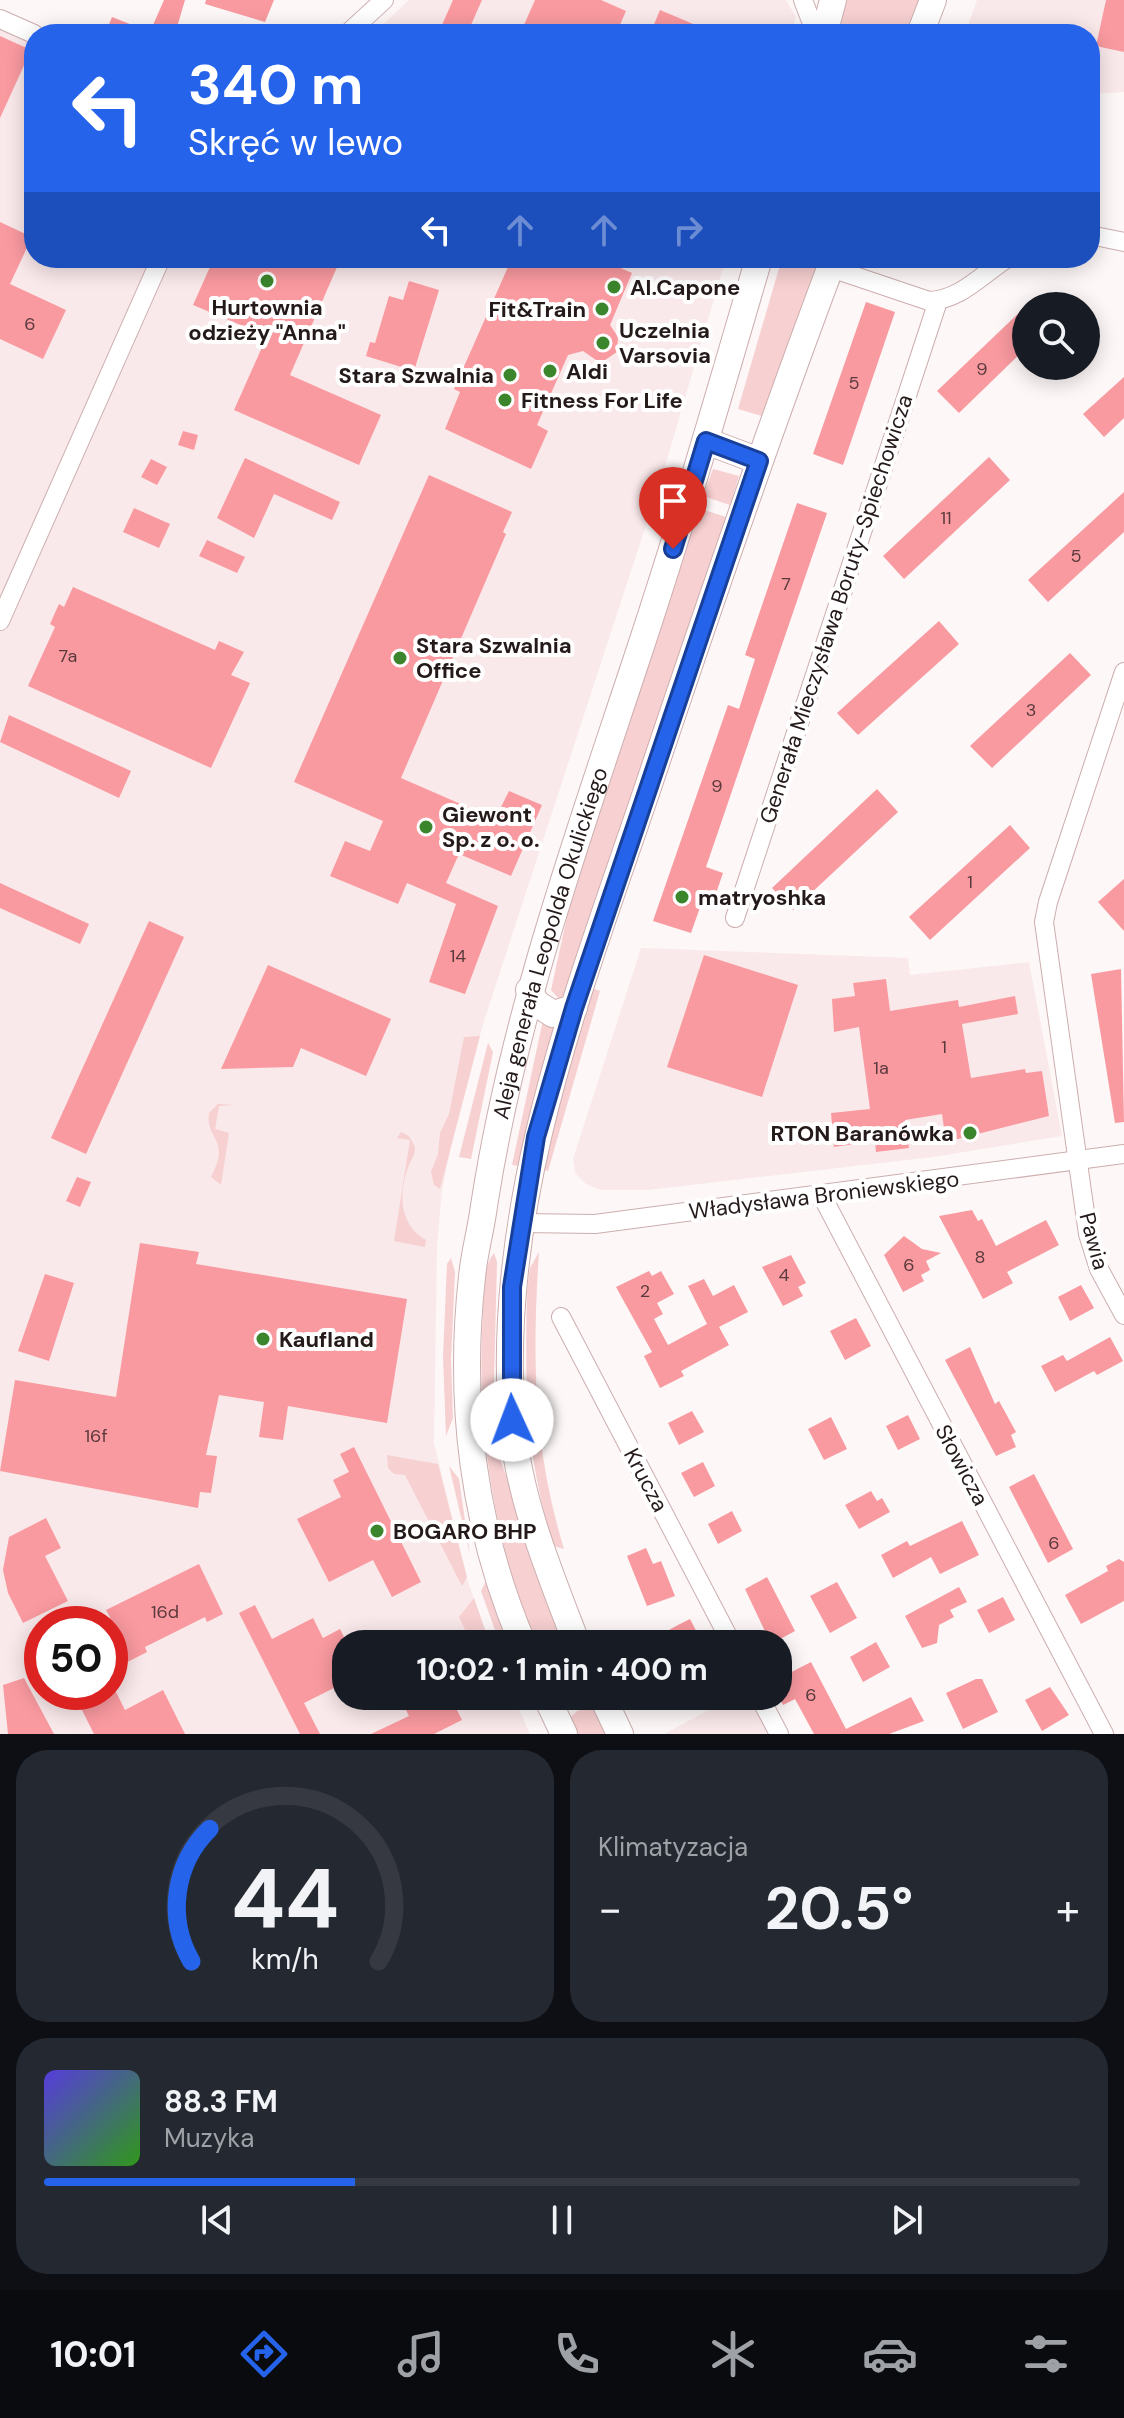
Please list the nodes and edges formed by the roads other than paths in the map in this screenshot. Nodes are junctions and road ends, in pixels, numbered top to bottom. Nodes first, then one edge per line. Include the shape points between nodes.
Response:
1 (384, 0) edge
2 (803, 0) edge
3 (833, 0) edge
4 (933, 0) edge
5 (0, 19) edge
6 (358, 24) edge
7 (812, 24) edge
8 (827, 24) edge
9 (924, 24) edge
10 (24, 30) edge
11 (1100, 237) edge
12 (1124, 242) edge
13 (157, 268) edge
14 (756, 268) edge
15 (830, 268) edge
16 (846, 268) edge
17 (994, 268) edge
18 (938, 301) junction
19 (706, 441) junction
20 (759, 461) junction
21 (0, 621) edge
22 (1124, 672) edge
23 (735, 918) dead end
24 (529, 990) junction
25 (574, 1008) junction
26 (1124, 1154) edge
27 (1078, 1161) junction
28 (822, 1196) junction
29 (482, 1218) junction
30 (522, 1223) junction
31 (1124, 1315) edge
32 (561, 1317) dead end
33 (518, 1630) edge
34 (572, 1630) edge
35 (725, 1630) edge
36 (555, 1710) edge
37 (609, 1710) edge
38 (766, 1710) edge
39 (564, 1734) edge
40 (620, 1734) edge
41 (779, 1734) edge
42 (1104, 1734) edge

1 - 6 street
2 - 7 street
3 - 8 main road
4 - 9 main road
5 - 10 street
11 - 12 street
13 - 21 street
14 - 19 main road, Aleja generała Leopolda Okulickiego
15 - 20 main road, Aleja generała Leopolda Okulickiego
16 - 18 street
17 - 18 street via 955,296
18 - 23 street, Generała Mieczysława Boruty-Spiechowicza
19 - 20 main road
19 - 24 main road, Aleja generała Leopolda Okulickiego
20 - 25 main road, Aleja generała Leopolda Okulickiego
22 - 27 street via 1044,922
24 - 25 main road via 536,1003 553,1014
24 - 29 main road, Aleja generała Leopolda Okulickiego
25 - 30 main road, Aleja generała Leopolda Okulickiego via 536,1137
26 - 27 street, Władysława Broniewskiego
27 - 28 street, Władysława Broniewskiego
27 - 31 street, Pawia via 1092,1249
28 - 30 street, Władysława Broniewskiego via 595,1224
28 - 42 street, Słowicza
29 - 30 main road
29 - 33 main road, Aleja generała Leopolda Okulickiego via 467,1345 471,1454 487,1539
30 - 34 main road, Aleja generała Leopolda Okulickiego via 509,1349 514,1445
32 - 35 street, Krucza
36 - 39 main road
37 - 40 main road
38 - 41 street

